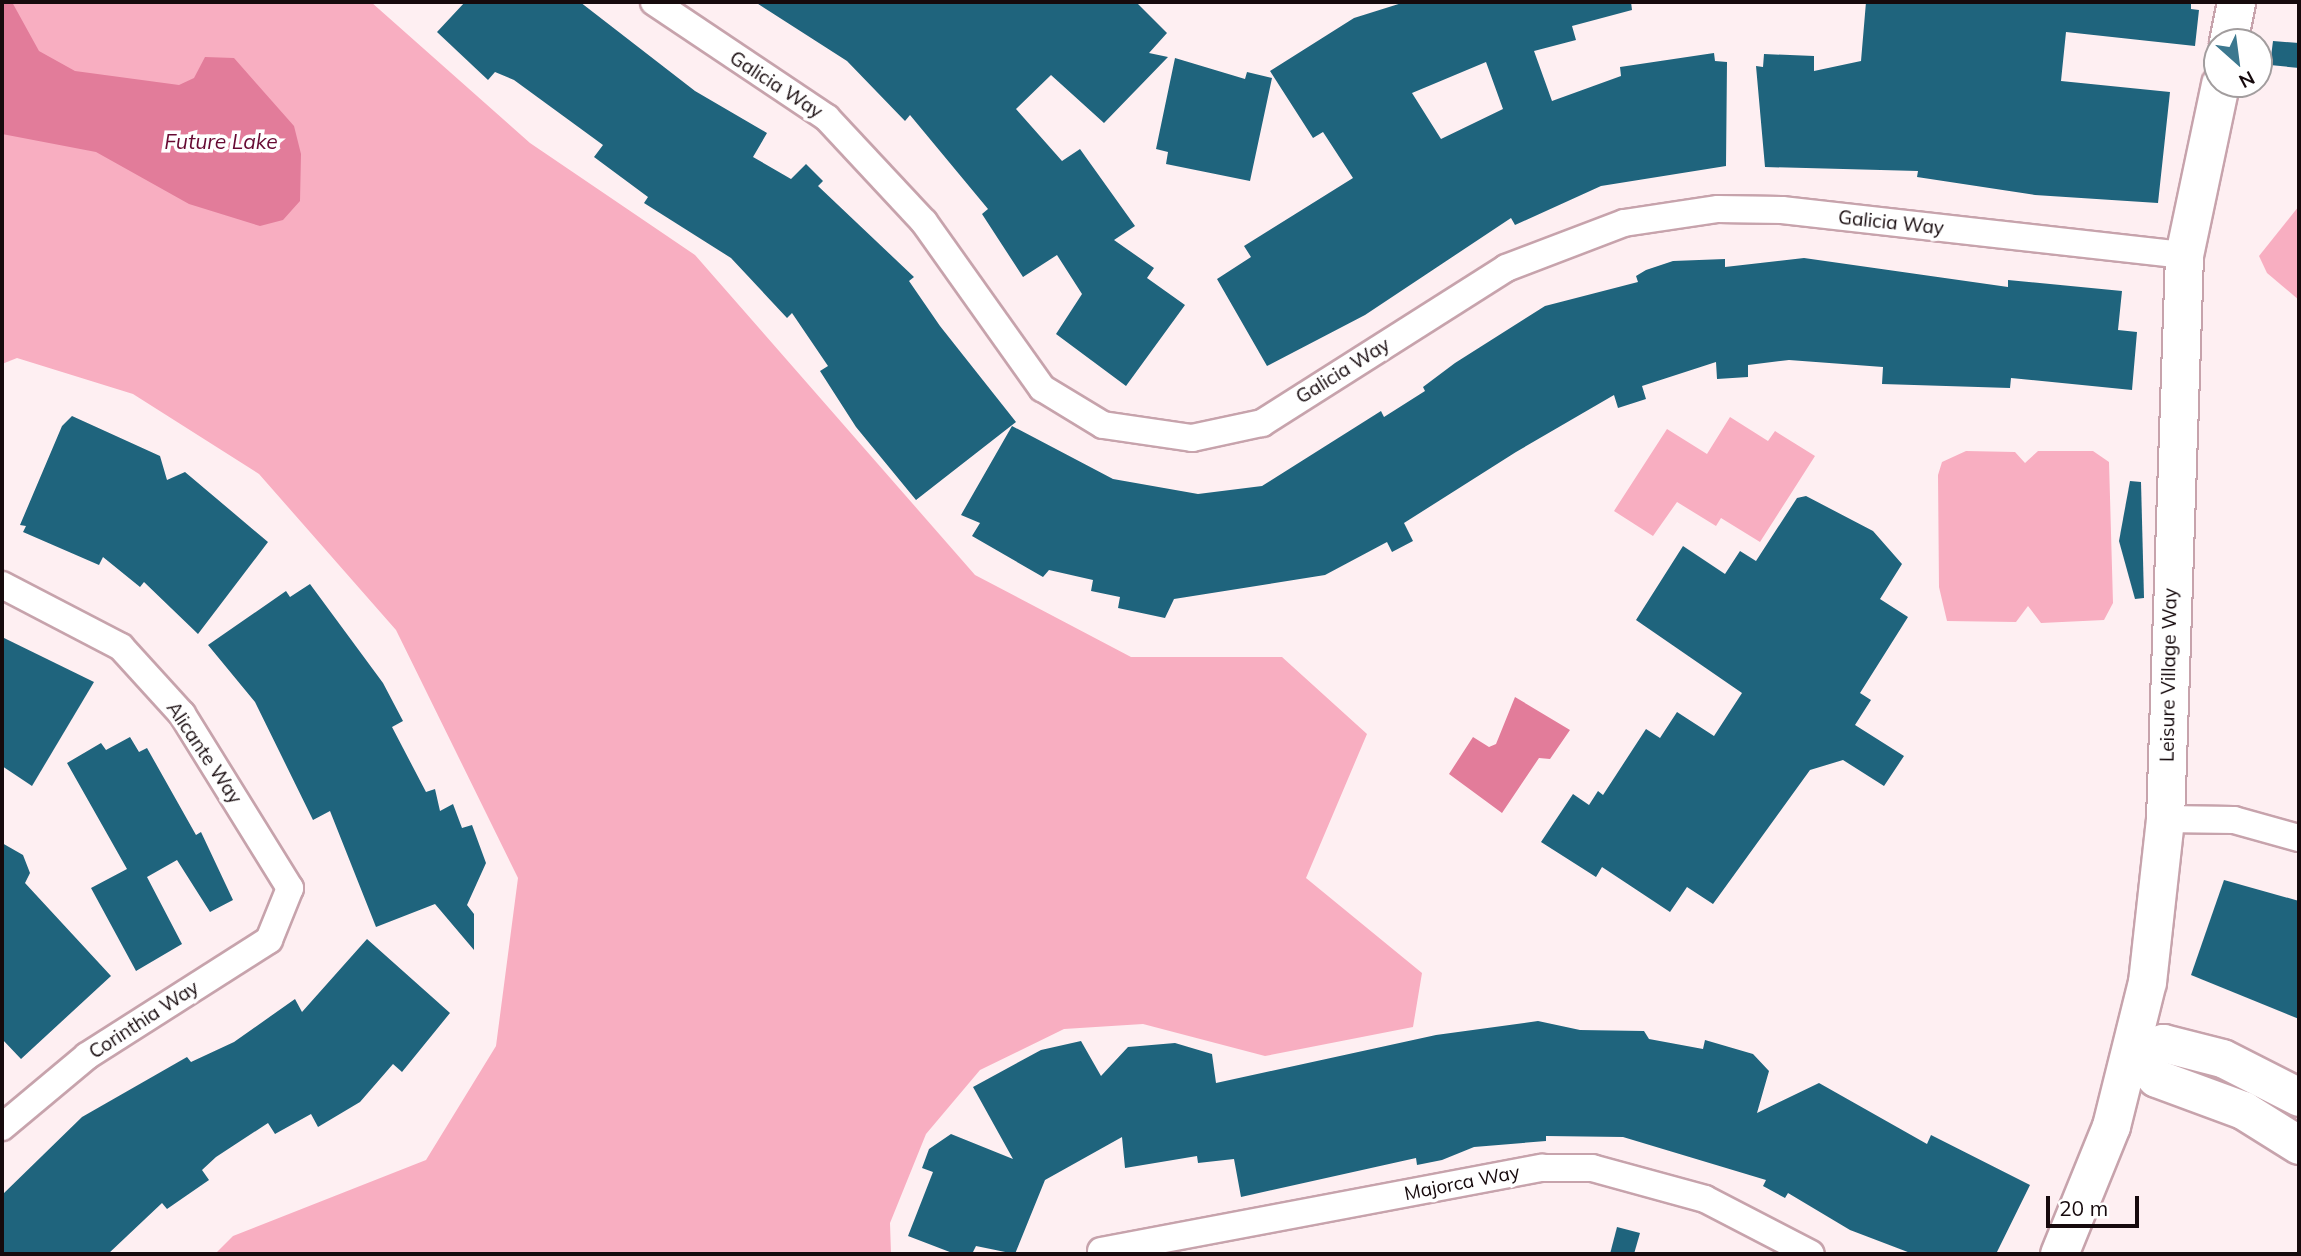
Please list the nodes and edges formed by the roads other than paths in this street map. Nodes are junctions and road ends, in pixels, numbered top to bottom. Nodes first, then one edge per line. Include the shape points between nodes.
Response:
1 (654, 2) edge
2 (2236, 2) edge
3 (2231, 28) edge
4 (2217, 98) edge
5 (2184, 255) junction
6 (2, 585) edge
7 (2165, 819) junction
8 (2299, 838) edge
9 (280, 912) joint
10 (2132, 1052) junction
11 (2299, 1097) edge
12 (2, 1128) edge
13 (2299, 1145) edge
14 (1101, 1251) dead end
15 (1811, 1254) edge
16 (2059, 1254) edge

1 - 5 street, Galicia Way via 827,118 924,222 1042,388 1103,425 1192,438 1262,422 1506,268 1637,221 1718,209 1782,211
2 - 3 street
4 - 5 street, Leisure Village Way
5 - 7 street, Leisure Village Way
6 - 9 street, Alicante Way via 121,647 182,714 290,888
7 - 8 street via 2234,820
7 - 10 street, Leisure Village Way via 2147,982
9 - 12 street, Corinthia Way via 269,940 87,1056
10 - 11 street via 2163,1043 2222,1058
10 - 13 street via 2155,1078 2243,1110
10 - 16 street, Leisure Village Way via 2111,1126
14 - 15 street, Majorca Way via 1542,1168 1591,1168 1705,1199

